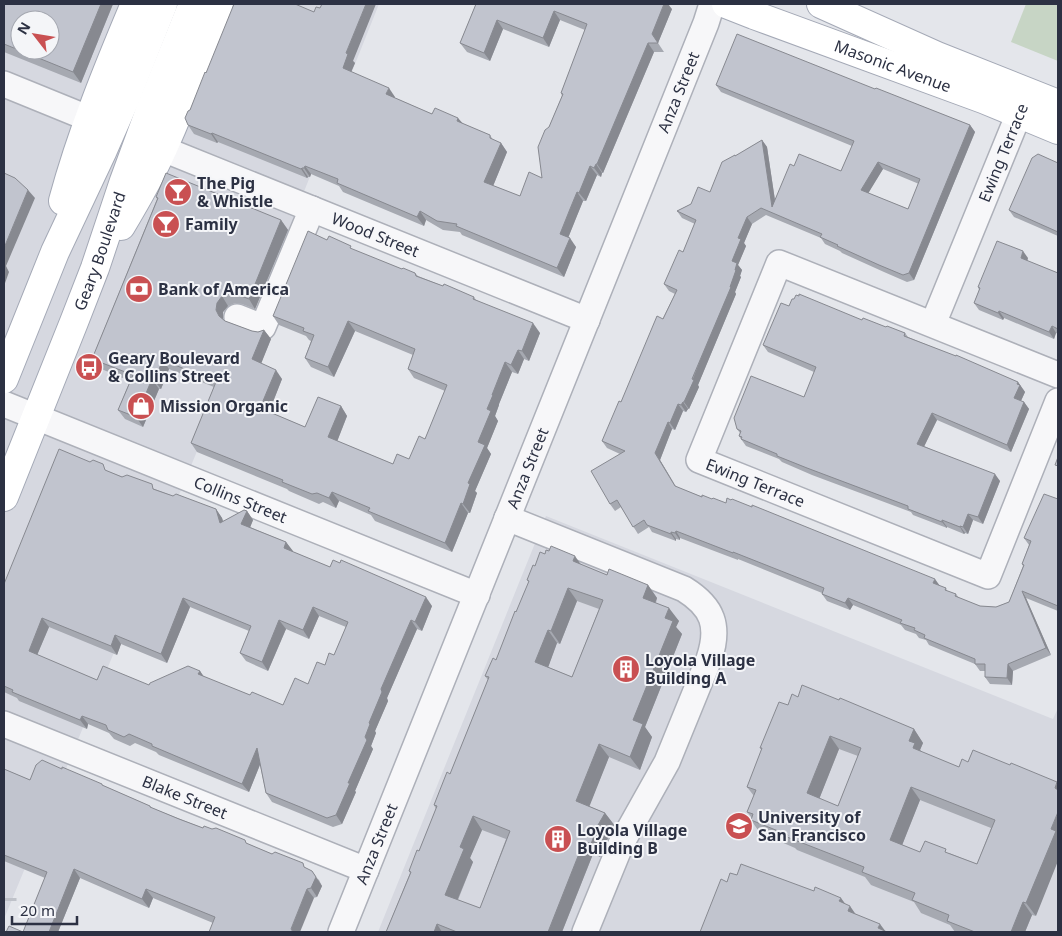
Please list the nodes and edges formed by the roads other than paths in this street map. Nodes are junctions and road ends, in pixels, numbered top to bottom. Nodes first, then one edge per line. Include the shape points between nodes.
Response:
1 (135, 4) edge
2 (163, 4) edge
3 (193, 4) edge
4 (219, 4) edge
5 (712, 4) edge
6 (726, 4) edge
7 (822, 4) edge
8 (4, 84) edge
9 (1023, 103) junction
10 (1058, 104) edge
11 (90, 119) junction
12 (1058, 130) edge
13 (163, 149) junction
14 (312, 209) junction
15 (55, 252) junction
16 (95, 268) junction
17 (243, 319) dead end
18 (587, 320) junction
19 (933, 324) junction
20 (1058, 375) edge
21 (4, 379) edge
22 (1058, 401) edge
23 (4, 404) edge
24 (36, 417) junction
25 (4, 497) edge
26 (507, 518) junction
27 (477, 595) junction
28 (4, 724) edge
29 (366, 870) junction
30 (341, 932) edge
31 (586, 932) edge

1 - 11 main road
2 - 15 main road, Geary Boulevard via 106,142
3 - 16 main road, Geary Boulevard via 124,180
4 - 13 main road
5 - 18 street, Anza Street
6 - 9 main road, Masonic Avenue via 982,99
7 - 9 main road, Masonic Avenue via 937,56
8 - 11 street
9 - 10 main road, Masonic Avenue
9 - 12 main road, Masonic Avenue
9 - 19 street, Ewing Terrace
11 - 15 main road via 62,206
13 - 14 street, Wood Street
13 - 16 main road
14 - 17 street via 263,327
14 - 18 street, Wood Street
15 - 21 main road, Geary Boulevard
16 - 24 main road, Geary Boulevard
18 - 26 street, Anza Street
19 - 20 street, Ewing Terrace
19 - 22 street, Ewing Terrace via 779,263 699,460 988,576
23 - 24 street, Collins Street
24 - 25 main road, Geary Boulevard
24 - 27 street, Collins Street
26 - 27 street, Anza Street
26 - 31 street via 641,582 684,589 703,604 713,624 713,646 667,762 620,844
27 - 29 street, Anza Street
28 - 29 street, Blake Street
29 - 30 street, Anza Street

